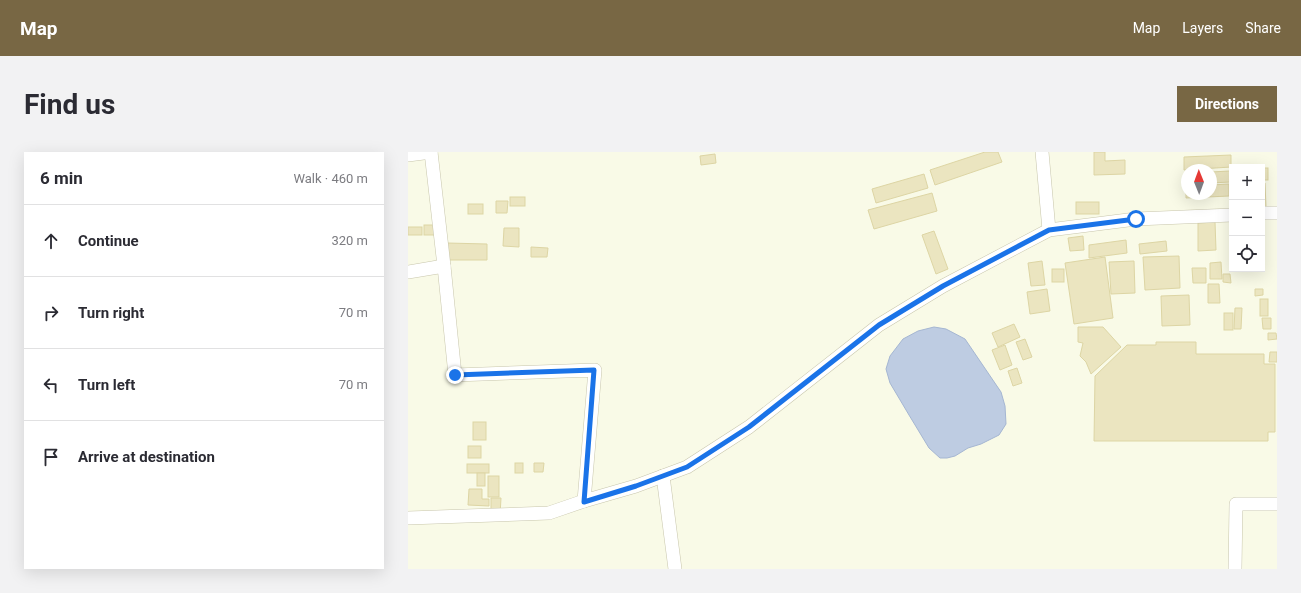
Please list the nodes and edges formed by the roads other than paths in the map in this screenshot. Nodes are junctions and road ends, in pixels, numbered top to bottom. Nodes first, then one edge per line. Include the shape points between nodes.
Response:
1 (431, 152) edge
2 (1042, 152) edge
3 (408, 155) edge
4 (1277, 212) edge
5 (1265, 213) edge
6 (1229, 215) edge
7 (1049, 230) junction
8 (444, 266) junction
9 (408, 272) edge
10 (662, 476) junction
11 (584, 502) junction
12 (1277, 504) edge
13 (408, 518) edge
14 (676, 569) edge
15 (1235, 569) edge

1 - 3 street
1 - 8 street
2 - 7 street
4 - 5 street
6 - 7 street via 1136,219
7 - 10 street via 943,286 879,325 749,427 687,467
8 - 9 street
8 - 11 street via 455,375 594,370
10 - 11 street
10 - 14 street
11 - 13 street via 549,513
12 - 15 street via 1236,504

